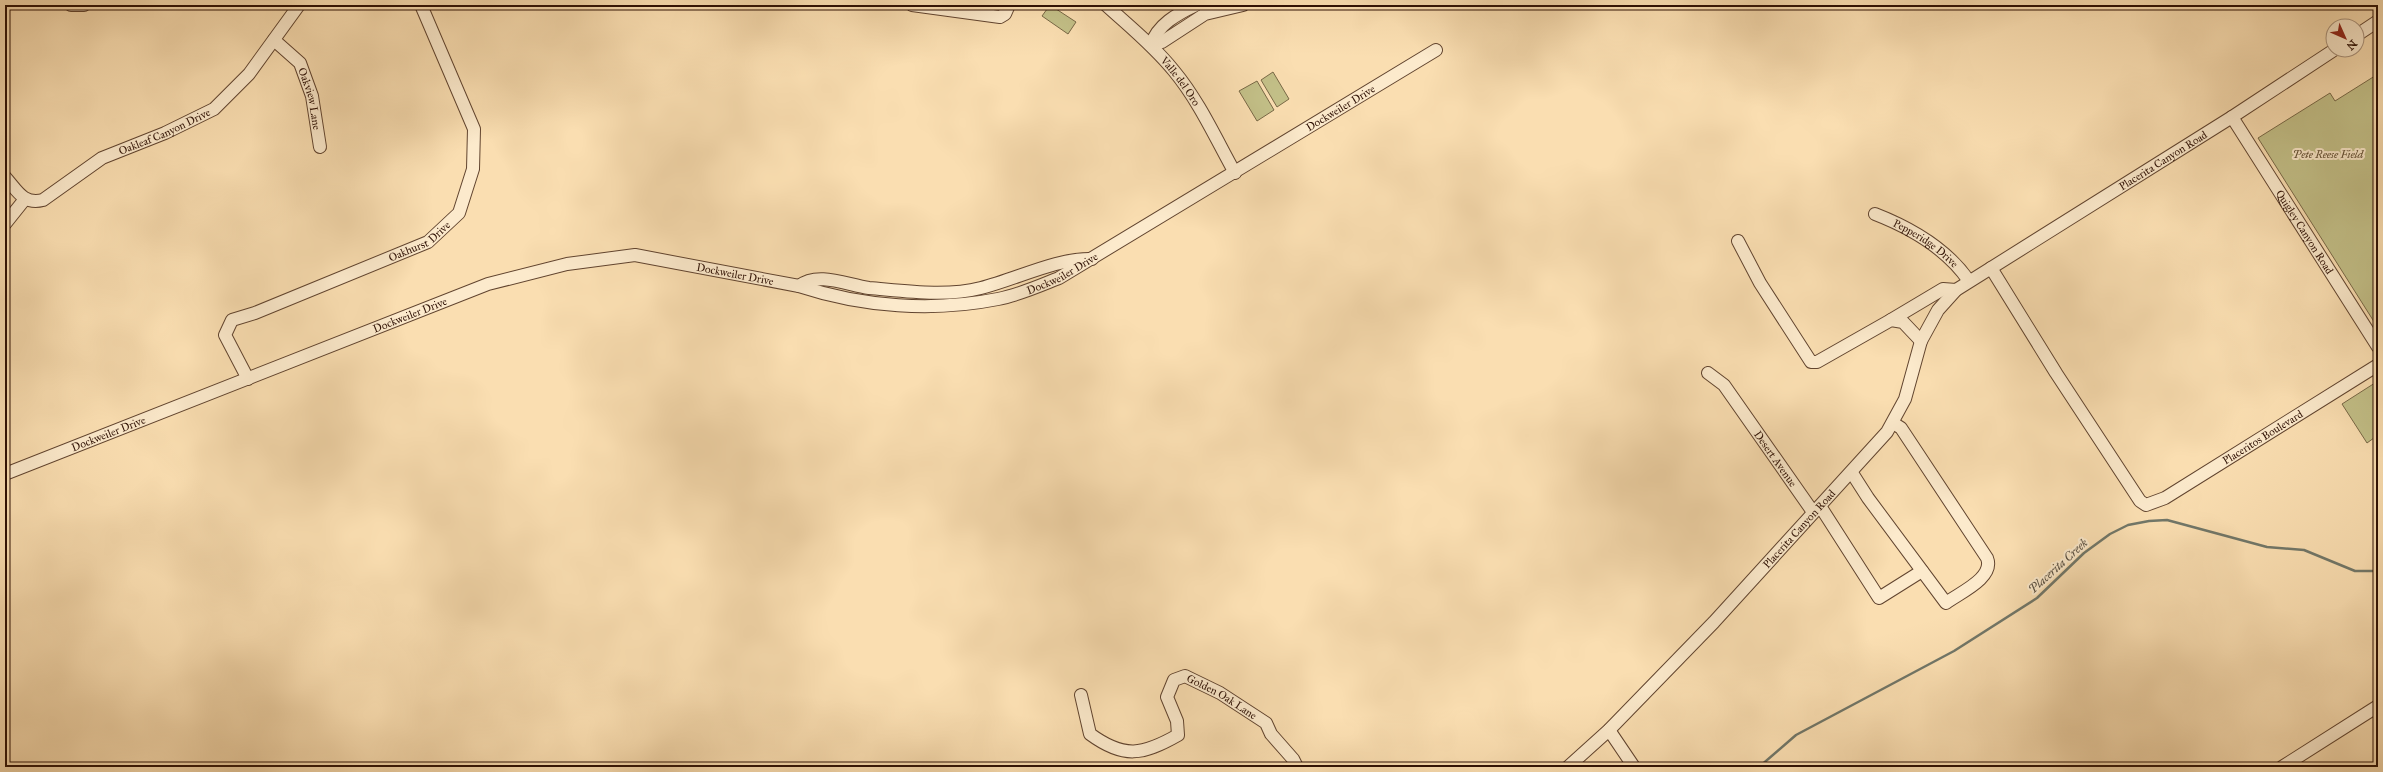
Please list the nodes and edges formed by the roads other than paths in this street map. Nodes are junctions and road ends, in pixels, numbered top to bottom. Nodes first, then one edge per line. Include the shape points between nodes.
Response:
1 (71, 5) edge
2 (84, 5) edge
3 (299, 5) edge
4 (421, 5) edge
5 (912, 5) edge
6 (1009, 5) edge
7 (1106, 5) edge
8 (1196, 5) edge
9 (1243, 5) edge
10 (2378, 21) edge
11 (2365, 30) edge
12 (274, 40) junction
13 (1151, 45) junction
14 (1436, 50) dead end
15 (2325, 56) edge
16 (2232, 117) junction
17 (320, 147) dead end
18 (1235, 173) junction
19 (5, 176) edge
20 (25, 199) junction
21 (1875, 214) dead end
22 (5, 224) edge
23 (1738, 241) dead end
24 (1992, 268) junction
25 (1969, 281) junction
26 (1956, 290) junction
27 (1891, 320) junction
28 (1921, 341) junction
29 (2378, 347) edge
30 (2378, 365) edge
31 (1708, 373) dead end
32 (248, 379) junction
33 (1893, 423) junction
34 (1852, 472) junction
35 (5, 474) edge
36 (1817, 509) junction
37 (1922, 571) junction
38 (1081, 695) dead end
39 (2378, 706) edge
40 (1609, 730) junction
41 (1297, 767) edge
42 (1568, 767) edge
43 (1634, 767) edge
44 (2282, 767) edge

1 - 2 street
3 - 12 street, Oakleaf Canyon Drive
4 - 32 street, Oakhurst Drive via 474,129 473,169 459,213 428,242 255,313 232,320 225,335
5 - 6 street via 1000,17 1005,14
7 - 13 street, Valle del Oro
8 - 13 street via 1162,26 1154,34
9 - 13 street via 1205,14 1162,42
10 - 11 street
12 - 17 street, Oakview Lane via 300,63 312,96
12 - 20 street, Oakleaf Canyon Drive via 249,74 214,109 165,133 102,158 43,200 34,202
13 - 18 street, Valle del Oro via 1175,72 1199,106
14 - 18 street, Dockweiler Drive
15 - 16 street, Placerita Canyon Road
16 - 24 street, Placerita Canyon Road
16 - 29 street, Quigley Canyon Road
18 - 32 street, Dockweiler Drive via 1092,259 1066,261 1019,278 960,292 898,291 820,279 808,280 800,286 635,255 567,264 488,284
19 - 20 street
20 - 22 street
21 - 25 street, Pepperidge Drive via 1920,235 1940,250
23 - 27 street via 1760,283 1811,362 1817,362
24 - 25 street, Placerita Canyon Road
24 - 30 street, Placeritos Boulevard via 2056,373 2140,501 2146,505 2165,498
25 - 26 street, Placerita Canyon Road
26 - 27 street via 1943,288
26 - 28 street, Placerita Canyon Road via 1938,310
27 - 28 street via 1903,322
28 - 33 street, Placerita Canyon Road via 1905,400
31 - 36 street, Desert Avenue via 1724,385
32 - 35 street, Dockweiler Drive
33 - 34 street, Placerita Canyon Road
33 - 37 street via 1901,428 1957,510 1988,562 1985,575 1946,603
34 - 36 street, Placerita Canyon Road
34 - 37 street
36 - 37 street, Desert Avenue via 1879,598
36 - 40 street, Placerita Canyon Road via 1714,622
38 - 41 street, Golden Oak Lane via 1090,734 1110,748 1123,752 1139,752 1157,747 1178,734 1177,721 1167,697 1174,680 1185,676 1220,693 1266,723 1271,734
39 - 44 street
40 - 42 street, Placerita Canyon Road
40 - 43 street

